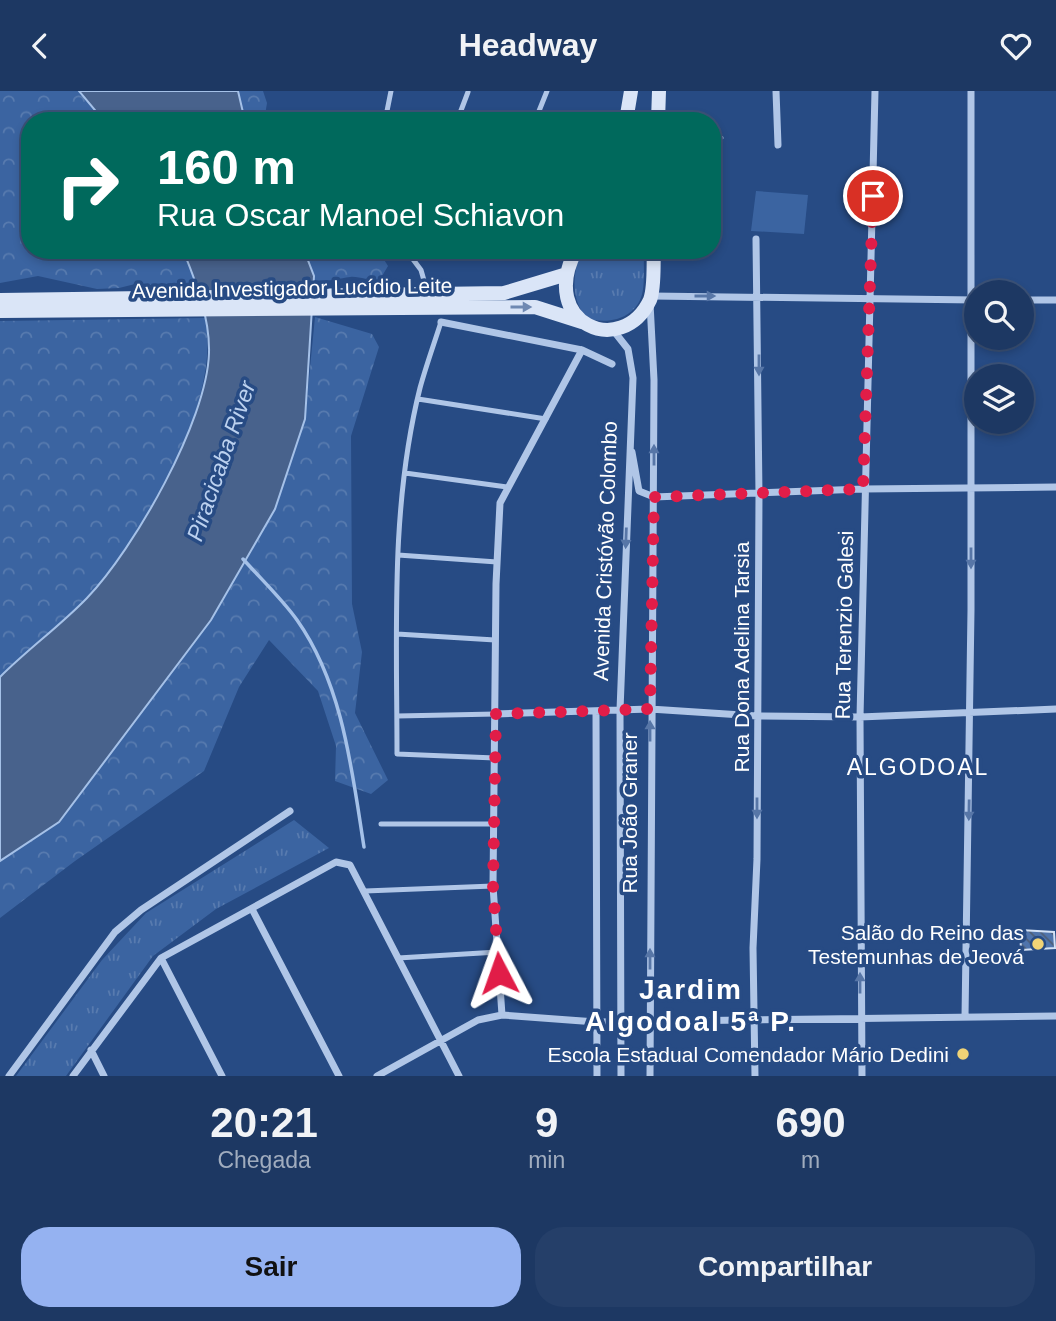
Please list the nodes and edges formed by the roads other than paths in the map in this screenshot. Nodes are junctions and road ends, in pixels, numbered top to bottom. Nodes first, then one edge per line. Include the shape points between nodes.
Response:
1 (391, 91) edge
2 (547, 91) edge
3 (631, 91) edge
4 (659, 91) edge
5 (775, 91) edge
6 (875, 91) edge
7 (971, 91) edge
8 (468, 92) edge
9 (387, 112) edge
10 (460, 112) edge
11 (538, 112) edge
12 (628, 112) edge
13 (658, 112) edge
14 (778, 145) dead end
15 (756, 239) dead end
16 (413, 259) edge
17 (573, 259) edge
18 (653, 259) edge
19 (567, 274) junction
20 (974, 280) edge
21 (428, 294) junction
22 (650, 297) junction
23 (759, 297) junction
24 (0, 300) edge
25 (964, 300) edge
26 (1034, 300) edge
27 (1056, 300) edge
28 (331, 301) junction
29 (872, 301) junction
30 (185, 305) junction
31 (0, 311) edge
32 (442, 322) joint
33 (582, 323) junction
34 (612, 329) junction
35 (582, 350) junction
36 (973, 350) edge
37 (612, 364) dead end
38 (418, 399) junction
39 (548, 419) junction
40 (629, 443) junction
41 (405, 473) junction
42 (507, 487) junction
43 (1056, 488) edge
44 (863, 489) junction
45 (971, 490) junction
46 (759, 495) junction
47 (654, 497) junction
48 (398, 555) junction
49 (497, 562) junction
50 (397, 634) junction
51 (495, 640) junction
52 (650, 709) junction
53 (1056, 709) edge
54 (620, 710) junction
55 (596, 712) junction
56 (970, 712) junction
57 (496, 714) junction
58 (397, 716) junction
59 (757, 716) junction
60 (860, 717) junction
61 (495, 758) junction
62 (290, 811) dead end
63 (380, 824) dead end
64 (494, 824) junction
65 (493, 886) junction
66 (365, 891) junction
67 (252, 909) junction
68 (498, 952) junction
69 (161, 958) junction
70 (398, 958) junction
71 (502, 1015) junction
72 (1056, 1016) edge
73 (965, 1017) junction
74 (650, 1019) junction
75 (621, 1020) junction
76 (752, 1021) junction
77 (860, 1021) junction
78 (596, 1022) junction
79 (439, 1041) junction
80 (92, 1050) junction
81 (9, 1076) edge
82 (73, 1076) edge
83 (104, 1076) edge
84 (222, 1076) edge
85 (339, 1076) edge
86 (377, 1076) edge
87 (459, 1076) edge
88 (597, 1076) edge
89 (621, 1076) edge
90 (650, 1076) edge
91 (755, 1076) edge
92 (862, 1076) edge

1 - 9 lane
2 - 11 lane
3 - 12 main road
4 - 13 main road
5 - 14 street
6 - 29 street, Rua Terenzio Galesi
7 - 20 street
8 - 10 lane
15 - 23 street, Rua Dona Adelina Tarsia
16 - 21 lane
17 - 19 main road
18 - 22 main road
19 - 21 main road, Avenida Investigador Lucídio Leite via 504,293
19 - 33 main road via 568,302
21 - 28 main road, Avenida Investigador Lucídio Leite
22 -> 23 street
22 - 34 main road via 632,320
47 -> 22 street, Rua João Graner
23 - 29 street
23 -> 46 street, Rua Dona Adelina Tarsia
24 - 30 main road, Avenida Investigador Lucídio Leite
25 - 29 street
26 - 27 street
28 - 30 main road, Avenida Investigador Lucídio Leite
28 -> 33 main road, Avenida Investigador Lucídio Leite via 535,307
29 - 44 street, Rua Terenzio Galesi
30 - 31 main road, Avenida Investigador Lucídio Leite
32 - 35 street
32 - 38 lane
33 - 34 main road, Avenida Investigador Lucídio Leite
34 - 40 street, Avenida Cristóvão Colombo via 628,349 631,362
35 - 37 street
35 - 39 street
36 - 45 street
38 - 39 lane
38 - 41 lane
39 - 42 street
40 - 47 street via 639,491
40 -> 54 street, Avenida Cristóvão Colombo
41 - 42 lane
41 - 48 lane
42 - 49 street via 500,503
43 - 45 street
44 - 45 street
44 - 46 street
44 - 60 street, Rua Terenzio Galesi
45 -> 56 street
46 - 47 street
46 - 59 street, Rua Dona Adelina Tarsia
47 - 52 street, Rua João Graner
48 - 49 lane
48 - 50 lane
49 - 51 street
50 - 51 lane
50 - 58 lane
51 - 57 street
52 - 54 street
52 - 59 street
74 -> 52 street, Rua João Graner
53 - 56 street
54 - 55 street
54 - 75 street, Avenida Cristóvão Colombo
55 - 57 street
55 - 78 street, Avenida Cristóvão Colombo
56 - 60 street
56 -> 73 street
57 - 58 lane
57 - 61 street
58 - 61 lane via 397,754
59 - 60 street
59 -> 76 street, Rua Dona Adelina Tarsia
77 -> 60 street, Rua Terenzio Galesi
61 - 64 street
62 - 81 street via 115,932
63 - 64 lane
64 - 65 street
65 - 66 lane
65 - 68 street
66 - 67 street via 350,865 337,862
66 - 70 street
67 - 69 street
67 - 85 street
68 - 70 lane
68 - 71 street
69 - 80 street
69 - 84 street
70 - 79 street
71 - 78 street
71 - 79 street via 478,1020
72 - 73 street
73 - 77 street
74 - 75 street
74 - 76 street
74 - 90 street, Rua João Graner
75 - 78 street
75 - 89 street, Avenida Cristóvão Colombo
76 - 77 street
76 - 91 street, Rua Dona Adelina Tarsia
77 - 92 street, Rua Terenzio Galesi
78 - 88 street, Avenida Cristóvão Colombo
79 - 86 street
79 - 87 street
80 - 82 street
80 - 83 street

